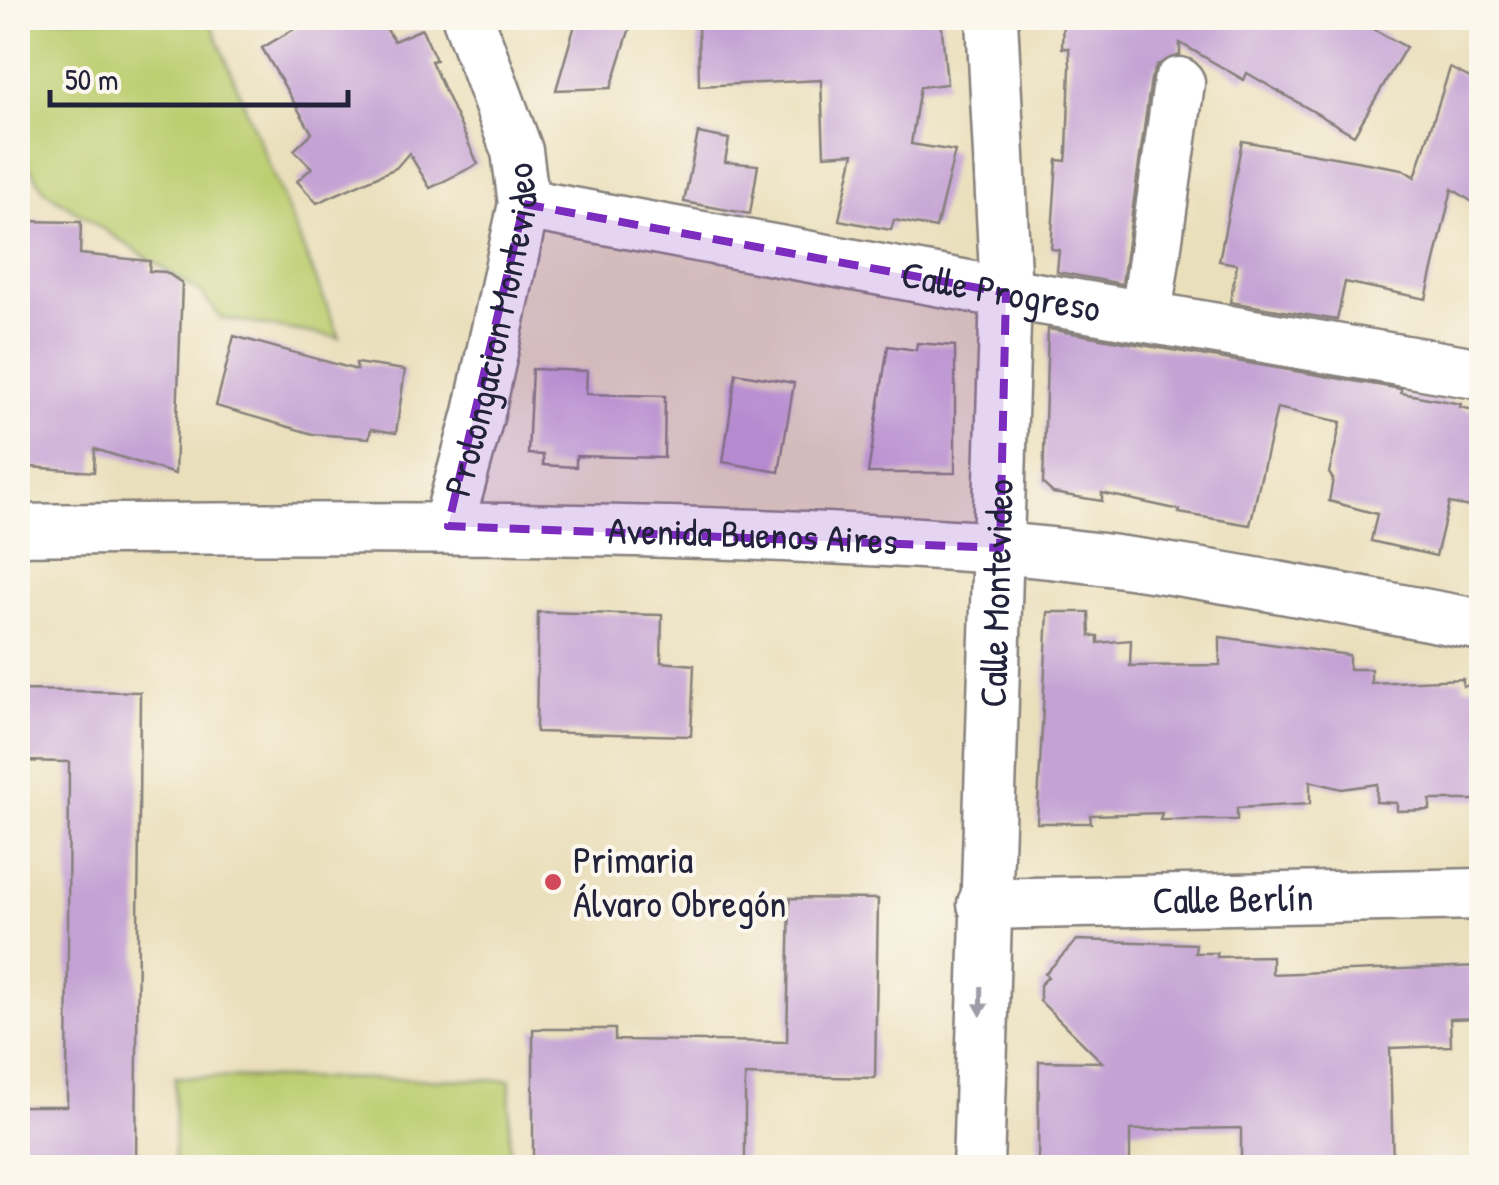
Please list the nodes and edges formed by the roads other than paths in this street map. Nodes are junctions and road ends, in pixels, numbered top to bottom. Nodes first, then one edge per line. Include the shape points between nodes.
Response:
1 (468, 18) edge
2 (992, 18) edge
3 (1179, 83) dead end
4 (524, 204) junction
5 (1006, 294) junction
6 (1146, 316) junction
7 (1482, 374) edge
8 (448, 526) junction
9 (18, 530) edge
10 (1000, 548) junction
11 (1482, 625) edge
12 (1482, 894) edge
13 (984, 904) junction
14 (978, 1168) edge

1 - 4 street, Prolongacion Montevideo via 517,150
2 - 5 street, Calle Montevideo
3 - 6 street
4 - 5 street, Calle Progreso
4 - 8 street, Prolongacion Montevideo
5 - 6 street, Calle Progreso
5 - 10 street, Calle Montevideo
6 - 7 street, Calle Progreso
8 - 9 street, Avenida Buenos Aires
8 - 10 street, Avenida Buenos Aires
10 - 11 street, Avenida Buenos Aires
10 - 13 street, Calle Montevideo
12 - 13 street, Calle Berlín
13 -> 14 street, Calle Montevideo

